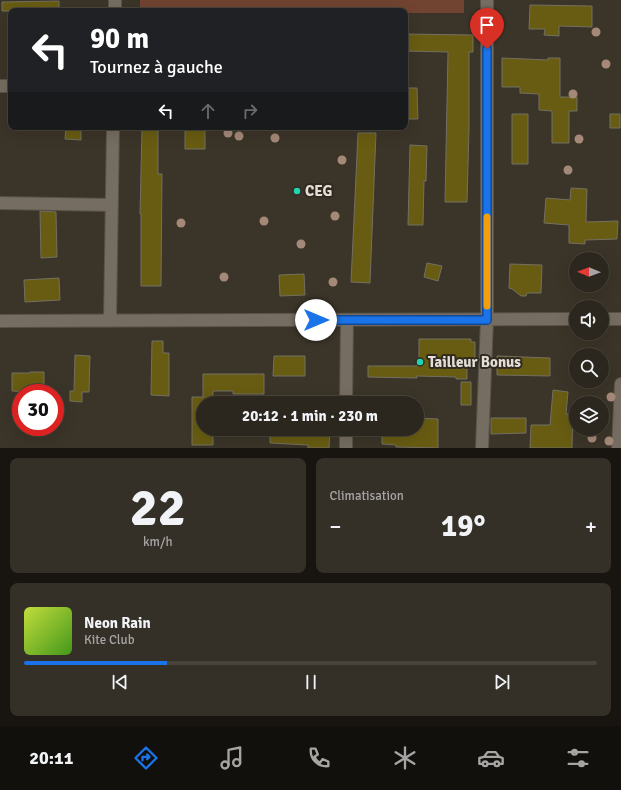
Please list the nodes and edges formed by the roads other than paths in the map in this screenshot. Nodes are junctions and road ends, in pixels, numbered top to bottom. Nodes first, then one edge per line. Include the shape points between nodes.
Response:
1 (487, 0) edge
2 (113, 130) edge
3 (0, 203) edge
4 (112, 205) junction
5 (569, 319) edge
6 (609, 319) edge
7 (621, 319) edge
8 (110, 320) junction
9 (347, 320) junction
10 (487, 320) junction
11 (0, 321) edge
12 (621, 384) edge
13 (346, 396) edge
14 (346, 436) edge
15 (346, 448) edge
16 (482, 448) edge
17 (618, 448) edge

1 - 10 street
2 - 4 street
3 - 4 street
4 - 8 street
5 - 10 street
6 - 7 street
8 - 9 street
8 - 11 street
9 - 10 street
9 - 13 street
10 - 16 street
12 - 17 street
14 - 15 street

